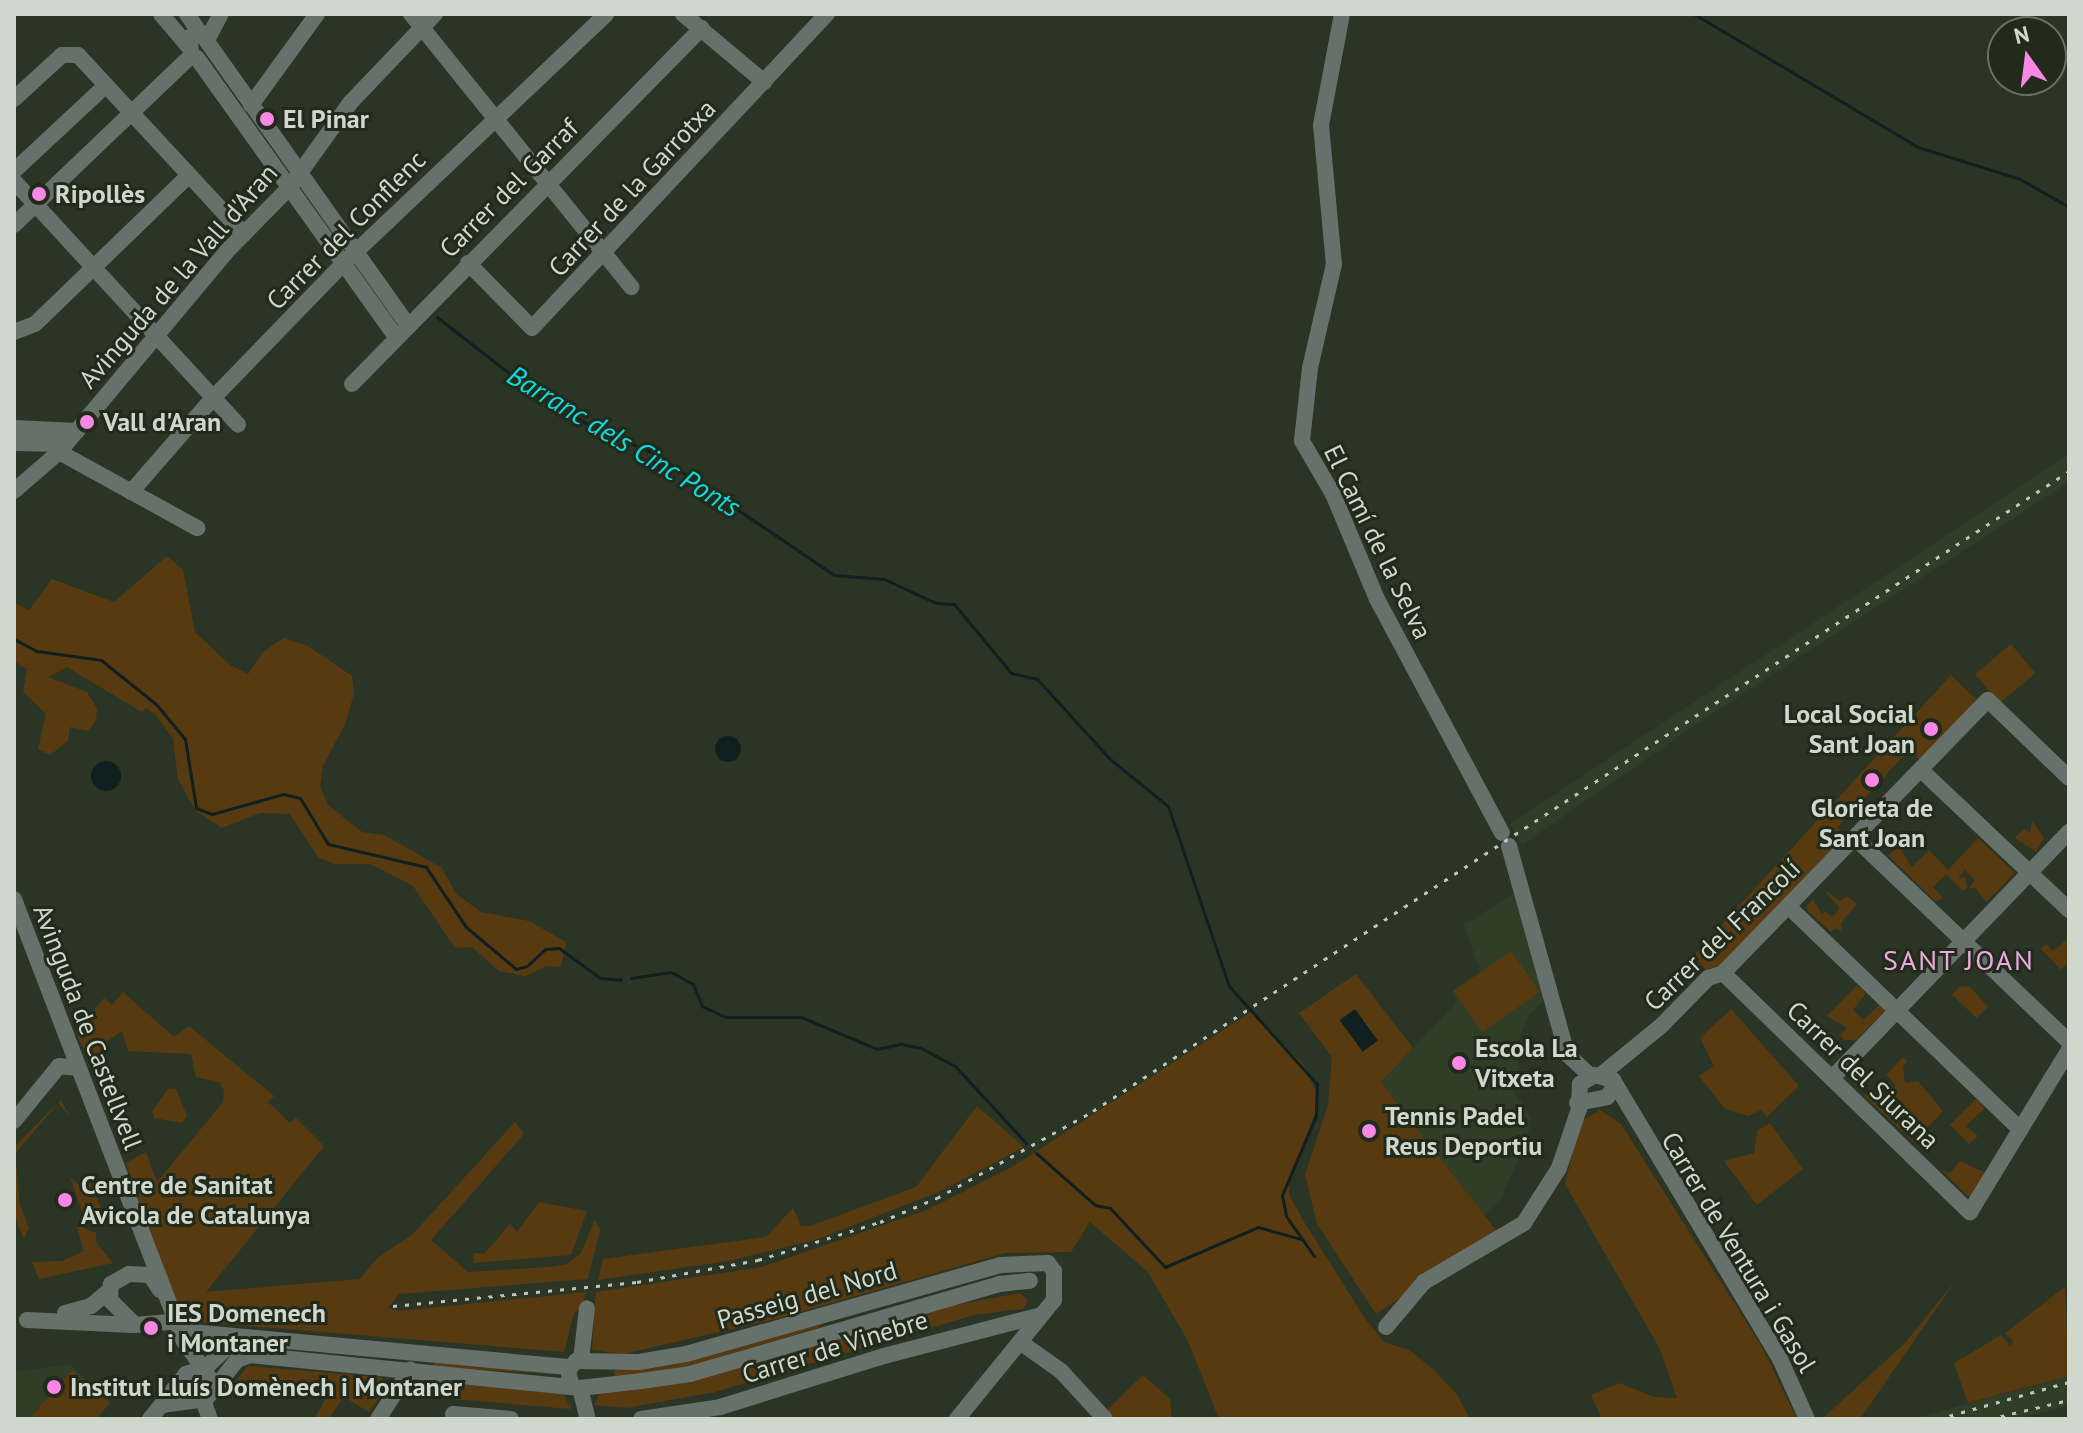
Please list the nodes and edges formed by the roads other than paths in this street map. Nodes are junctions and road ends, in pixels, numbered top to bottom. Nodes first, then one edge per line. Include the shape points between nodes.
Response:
1 (161, 14) edge
2 (187, 14) edge
3 (317, 14) edge
4 (411, 14) edge
5 (606, 14) edge
6 (683, 14) edge
7 (827, 14) edge
8 (1342, 14) edge
9 (430, 20) edge
10 (702, 28) junction
11 (203, 39) edge
12 (764, 82) junction
13 (105, 86) junction
14 (14, 99) edge
15 (251, 105) junction
16 (133, 116) junction
17 (498, 116) junction
18 (14, 171) edge
19 (299, 172) junction
20 (188, 176) junction
21 (14, 181) edge
22 (549, 182) junction
23 (289, 188) junction
24 (36, 205) junction
25 (14, 225) edge
26 (244, 234) junction
27 (356, 252) junction
28 (605, 255) junction
29 (468, 263) junction
30 (343, 264) junction
31 (94, 267) junction
32 (631, 287) dead end
33 (402, 330) junction
34 (14, 332) edge
35 (158, 334) junction
36 (352, 384) dead end
37 (214, 397) junction
38 (238, 425) dead end
39 (14, 428) edge
40 (67, 442) junction
41 (14, 443) edge
42 (14, 491) edge
43 (131, 492) junction
44 (197, 528) dead end
45 (1921, 770) junction
46 (2069, 778) edge
47 (2069, 832) edge
48 (1855, 838) junction
49 (2031, 873) junction
50 (14, 899) edge
51 (1788, 906) junction
52 (2069, 910) edge
53 (1965, 942) junction
54 (1723, 973) junction
55 (1898, 1011) junction
56 (2069, 1042) edge
57 (2069, 1050) edge
58 (1567, 1054) joint
59 (77, 1068) junction
60 (1832, 1078) junction
61 (1590, 1093) junction
62 (14, 1121) edge
63 (2020, 1129) junction
64 (116, 1172) junction
65 (141, 1252) junction
66 (1035, 1263) junction
67 (129, 1274) junction
68 (150, 1275) junction
69 (1053, 1280) junction
70 (1030, 1281) junction
71 (109, 1291) junction
72 (587, 1308) dead end
73 (1041, 1315) junction
74 (21, 1320) edge
75 (135, 1325) junction
76 (176, 1325) junction
77 (1386, 1327) dead end
78 (253, 1338) junction
79 (1020, 1342) junction
80 (581, 1364) junction
81 (410, 1370) junction
82 (195, 1372) junction
83 (581, 1385) junction
84 (215, 1386) junction
85 (197, 1399) junction
86 (162, 1405) junction
87 (453, 1414) dead end
88 (150, 1419) edge
89 (210, 1419) edge
90 (378, 1419) edge
91 (511, 1419) edge
92 (588, 1419) edge
93 (641, 1419) edge
94 (957, 1419) edge
95 (1105, 1419) edge
96 (1807, 1419) edge

1 - 11 street
2 - 11 street
3 - 15 street
4 - 9 street
5 - 17 street, Carrer del Conflenc
6 - 10 street
7 - 12 street, Carrer de la Garrotxa
8 - 58 street, El Camí de la Selva via 1321,125 1334,264 1310,368 1302,441 1333,494 1377,599 1506,840
9 - 17 street
9 - 19 street, Avinguda de la Vall d'Aran via 350,103
10 - 12 street
10 - 22 street, Carrer del Garraf
11 - 15 street
11 - 16 street
11 - 23 street
12 - 28 street, Carrer de la Garrotxa
13 - 14 street via 78,55 62,55
13 - 16 street
13 - 18 street
15 - 19 street
16 - 20 street
16 - 24 street
17 - 22 street
17 - 27 street, Carrer del Conflenc
19 - 23 street, Avinguda de la Vall d'Aran
19 - 27 street
20 - 26 street
20 - 31 street
21 - 24 street
22 - 28 street
22 - 29 street, Carrer del Garraf
23 - 26 street, Avinguda de la Vall d'Aran
23 - 30 street
24 - 25 street
24 - 31 street
26 - 35 street, Avinguda de la Vall d'Aran
27 - 30 street, Carrer del Conflenc
27 - 33 street
28 - 29 street, Carrer de la Garrotxa via 532,328
28 - 32 street
29 - 33 street, Carrer del Garraf
30 - 33 street
30 - 37 street, Carrer del Conflenc
31 - 34 street via 35,324
31 - 35 street
33 - 36 street, Carrer del Garraf
35 - 37 street
35 - 40 street, Avinguda de la Vall d'Aran
37 - 38 street
37 - 43 street, Carrer del Conflenc
39 - 40 street
40 - 41 street
40 - 42 street, Avinguda de la Vall d'Aran
40 - 43 street
43 - 44 street
45 - 46 street, Carrer del Francolí via 1988,700
45 - 48 street, Carrer del Francolí
45 - 49 street
47 - 49 street
48 - 51 street, Carrer del Francolí
48 - 53 street
49 - 52 street
49 - 53 street
50 - 59 street, Avinguda de Castellvell
51 - 54 street, Carrer del Francolí
51 - 55 street
53 - 55 street
53 - 56 street
54 - 60 street, Carrer del Siurana
54 - 61 street, Carrer del Francolí via 1708,978
55 - 60 street
55 - 63 street
57 - 63 street
58 - 61 street, Carrer de Ventura i Gasol
59 - 62 street via 59,1066
59 - 64 street, Avinguda de Castellvell
60 - 63 street, Carrer del Siurana via 1970,1212
61 - 77 street via 1559,1168 1524,1223 1424,1282
61 - 96 street, Carrer de Ventura i Gasol via 1627,1111 1780,1359
64 - 65 street, Avinguda de Castellvell
64 - 76 street, Avinguda de Castellvell
65 - 67 street
65 - 68 street, Avinguda de Castellvell
66 - 69 street via 1052,1266
66 - 70 street
66 - 80 street, Passeig del Nord via 1000,1265 686,1354
67 - 68 street
67 - 71 street via 111,1284
68 - 76 street, Avinguda de Castellvell
69 - 70 street, Passeig del Nord via 1044,1287
69 - 73 street via 1054,1300
70 - 83 street, Passeig del Nord via 999,1284 690,1374
71 - 74 street via 91,1306
71 - 75 street via 115,1309
72 - 80 street
73 - 79 street
73 - 93 street, Carrer de Vinebre via 720,1407
74 - 75 street
75 - 76 street, Passeig del Nord
76 - 78 street, Passeig del Nord
76 - 82 street, Avinguda de Castellvell
78 - 80 street, Passeig del Nord
78 - 82 street via 229,1346
79 - 94 street
79 - 95 street via 1061,1371
80 - 83 street
80 - 83 street
81 - 83 street, Passeig del Nord
81 - 84 street, Passeig del Nord via 250,1355 237,1360
81 - 90 street
82 - 84 street
82 - 85 street
82 - 86 street
83 - 92 street
84 - 85 street, Passeig del Nord
85 - 86 street
85 - 89 street
86 - 88 street
87 - 91 street

